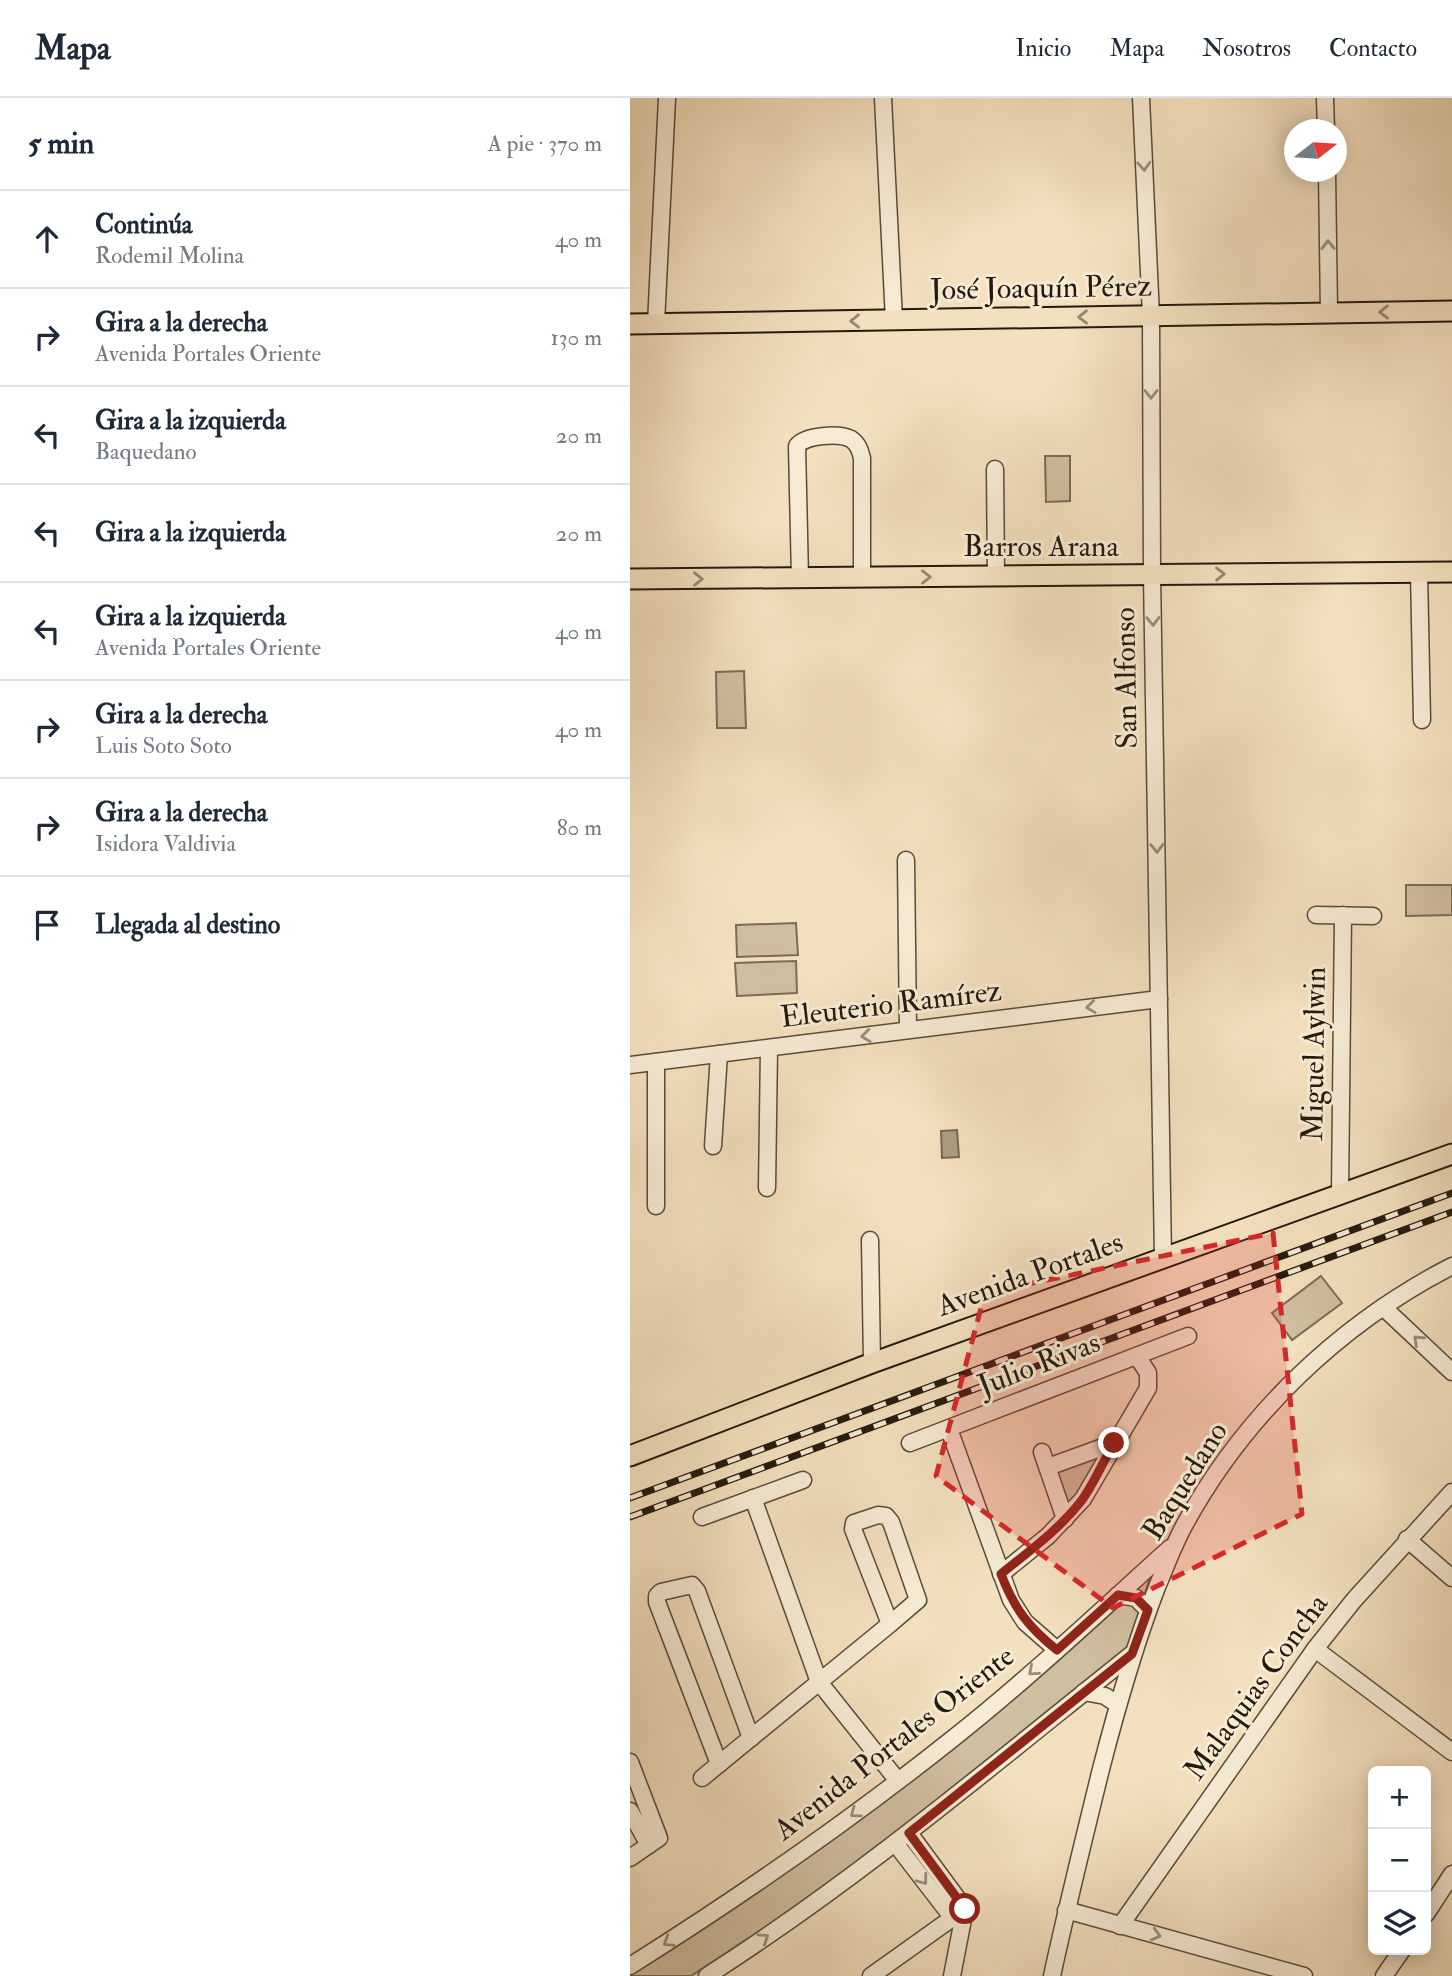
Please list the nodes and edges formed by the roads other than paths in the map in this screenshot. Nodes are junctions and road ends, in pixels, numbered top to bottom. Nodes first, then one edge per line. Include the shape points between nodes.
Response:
1 (667, 98) edge
2 (883, 98) edge
3 (1141, 98) edge
4 (1325, 98) edge
5 (1326, 119) edge
6 (1327, 182) edge
7 (1452, 311) edge
8 (1329, 313) junction
9 (1151, 316) junction
10 (894, 320) junction
11 (630, 324) edge
12 (656, 324) junction
13 (995, 469) dead end
14 (1419, 572) junction
15 (1452, 572) edge
16 (1152, 575) junction
17 (996, 577) junction
18 (800, 578) junction
19 (862, 578) junction
20 (630, 579) edge
21 (1422, 720) dead end
22 (906, 860) dead end
23 (1316, 915) dead end
24 (1343, 915) junction
25 (1373, 916) dead end
26 (1159, 999) junction
27 (908, 1030) junction
28 (769, 1048) junction
29 (719, 1054) junction
30 (656, 1062) junction
31 (630, 1065) edge
32 (713, 1146) dead end
33 (1452, 1154) edge
34 (767, 1188) dead end
35 (1340, 1194) junction
36 (656, 1206) dead end
37 (870, 1240) dead end
38 (1163, 1258) junction
39 (1452, 1266) edge
40 (1383, 1307) junction
41 (1188, 1336) dead end
42 (1138, 1356) junction
43 (872, 1363) junction
44 (1452, 1372) edge
45 (949, 1429) junction
46 (910, 1443) dead end
47 (1114, 1443) junction
48 (630, 1456) edge
49 (803, 1480) dead end
50 (1452, 1492) edge
51 (753, 1498) junction
52 (702, 1517) dead end
53 (1065, 1519) junction
54 (1407, 1539) junction
55 (1175, 1544) junction
56 (1001, 1574) junction
57 (1452, 1578) edge
58 (1118, 1595) junction
59 (1148, 1610) junction
60 (890, 1624) junction
61 (1315, 1649) junction
62 (1057, 1650) junction
63 (1132, 1654) junction
64 (819, 1682) junction
65 (1084, 1692) junction
66 (1117, 1704) junction
67 (751, 1738) junction
68 (1452, 1752) edge
69 (630, 1762) edge
70 (719, 1764) junction
71 (702, 1778) dead end
72 (898, 1781) junction
73 (630, 1811) edge
74 (909, 1833) junction
75 (654, 1842) junction
76 (895, 1843) junction
77 (630, 1857) edge
78 (1452, 1874) edge
79 (1431, 1906) edge
80 (1066, 1910) junction
81 (958, 1913) junction
82 (1120, 1926) junction
83 (1399, 1955) edge
84 (630, 1965) edge
85 (707, 1976) edge
86 (871, 1976) edge
87 (953, 1976) edge
88 (1052, 1976) edge
89 (1304, 1976) edge
90 (1384, 1976) edge

1 - 12 street
2 - 10 street
3 -> 9 street, San Alfonso
4 - 5 street
8 -> 6 street
7 -> 8 main road, José Joaquín Pérez
8 - 9 main road, José Joaquín Pérez
9 -> 10 main road, José Joaquín Pérez
9 -> 16 street, San Alfonso
10 -> 12 main road, José Joaquín Pérez
11 - 12 main road, José Joaquín Pérez
13 - 17 street
14 - 15 main road, Barros Arana
16 -> 14 main road, Barros Arana
14 - 21 street
16 - 17 main road, Barros Arana
16 -> 26 street, San Alfonso
19 -> 17 main road, Barros Arana
18 - 19 main road, Barros Arana
18 - 19 street via 797,446 809,437 847,438 859,447
20 -> 18 main road, Barros Arana
22 - 27 street
23 - 24 street
24 - 25 street
24 - 35 street, Miguel Aylwin
26 -> 27 street, Eleuterio Ramírez
26 - 38 street, San Alfonso
27 -> 28 street, Eleuterio Ramírez
28 - 29 street, Eleuterio Ramírez
28 - 34 street
29 - 30 street, Eleuterio Ramírez
29 - 32 street
30 - 31 street, Eleuterio Ramírez
30 - 36 street
33 - 35 main road, Avenida Portales
35 - 38 main road, Avenida Portales
37 - 43 street
38 - 43 main road, Avenida Portales
39 - 40 street, Baquedano
44 -> 40 street
40 - 55 street, Baquedano via 1334,1343 1262,1415 1214,1476
41 - 42 street, Julio Rivas
42 - 45 street, Julio Rivas
42 - 47 street via 1148,1373 1148,1388
43 - 48 main road, Avenida Portales
45 - 46 street, Julio Rivas
45 - 56 street
47 - 53 street via 1083,1499
47 - 53 street via 1045,1459
49 - 51 street
50 - 54 street, Malaquias Concha
51 - 52 street
51 - 64 street
53 - 56 street
54 - 57 street
54 - 61 street, Malaquias Concha
55 - 58 street, Avenida Portales Oriente
55 - 59 street, Baquedano
56 - 62 street via 1025,1622
58 - 59 street via 1136,1598
58 - 62 street, Avenida Portales Oriente
59 - 63 street, Baquedano
60 - 60 street via 918,1600 891,1522 878,1516 855,1523 853,1529
60 - 64 street
61 - 68 street
61 - 82 street, Malaquias Concha
62 -> 72 street, Avenida Portales Oriente
63 - 65 street
63 - 66 street, Baquedano
64 - 67 street
64 - 72 street
65 - 66 street via 1098,1693
65 - 74 street
66 - 80 street, Baquedano
67 - 70 street
67 - 70 street via 697,1591 692,1585 661,1592 657,1602
69 - 75 street
70 - 71 street
72 -> 84 street, Avenida Portales Oriente via 757,1883
73 - 75 street
74 - 76 street
74 - 81 street
75 - 77 street
76 -> 81 street
85 -> 76 street
78 - 79 street
80 - 82 street
80 - 88 street, Baquedano
81 - 86 street
81 - 87 street
82 -> 89 street
83 - 90 street

